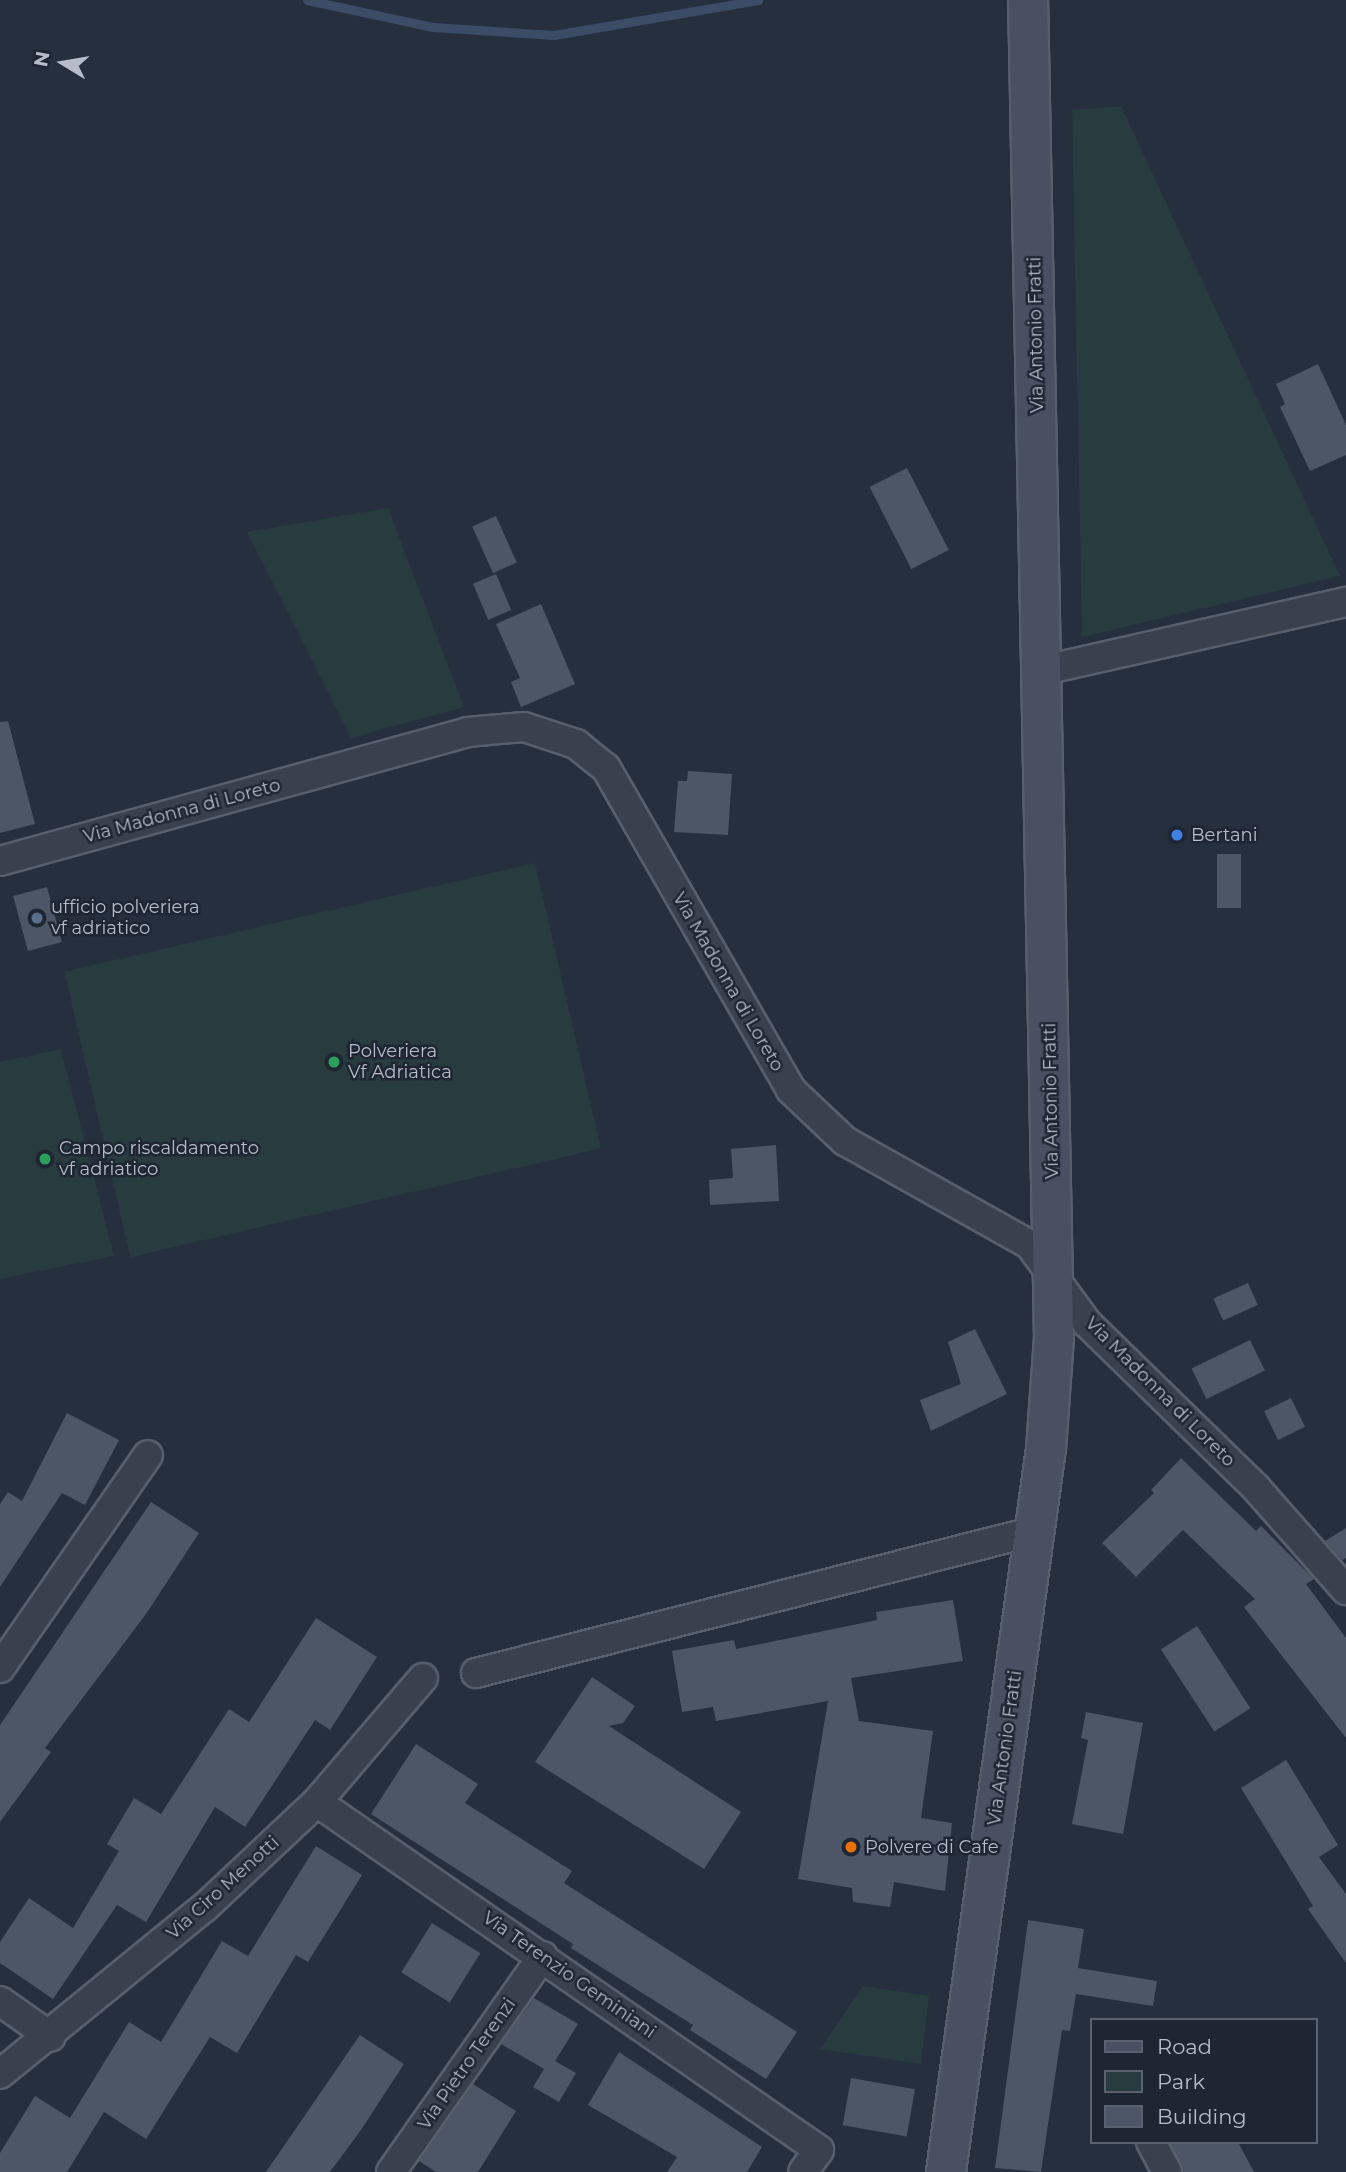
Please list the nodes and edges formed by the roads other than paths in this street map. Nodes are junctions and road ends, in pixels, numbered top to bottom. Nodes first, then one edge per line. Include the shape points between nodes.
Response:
1 (1028, 0) edge
2 (1346, 602) edge
3 (1044, 670) junction
4 (0, 861) edge
5 (1053, 1271) junction
6 (148, 1455) dead end
7 (1035, 1531) junction
8 (1346, 1590) edge
9 (0, 1668) edge
10 (476, 1673) dead end
11 (423, 1678) dead end
12 (317, 1802) junction
13 (542, 1956) junction
14 (0, 2001) edge
15 (51, 2037) junction
16 (0, 2074) edge
17 (1150, 2144) edge
18 (1151, 2144) edge
19 (811, 2161) edge
20 (391, 2172) edge
21 (946, 2172) edge
22 (1145, 2172) edge
23 (1167, 2172) edge

1 - 3 street, Via Antonio Fratti
2 - 3 street
3 - 5 street, Via Antonio Fratti
4 - 5 street, Via Madonna di Loreto via 467,732 524,726 576,744 607,768 791,1090 845,1141 1030,1245
5 - 7 street, Via Antonio Fratti via 1048,1417
5 - 8 street, Via Madonna di Loreto via 1087,1323 1256,1488
6 - 9 street
7 - 10 street
7 - 21 street, Via Antonio Fratti
11 - 12 street, Via Ciro Menotti
12 - 13 street, Via Terenzio Geminiani
12 - 15 street, Via Ciro Menotti via 205,1908
13 - 19 street, Via Terenzio Geminiani
13 - 20 street, Via Pietro Terenzi
14 - 15 street
15 - 16 street, Via Ciro Menotti
17 - 22 street
18 - 23 street

